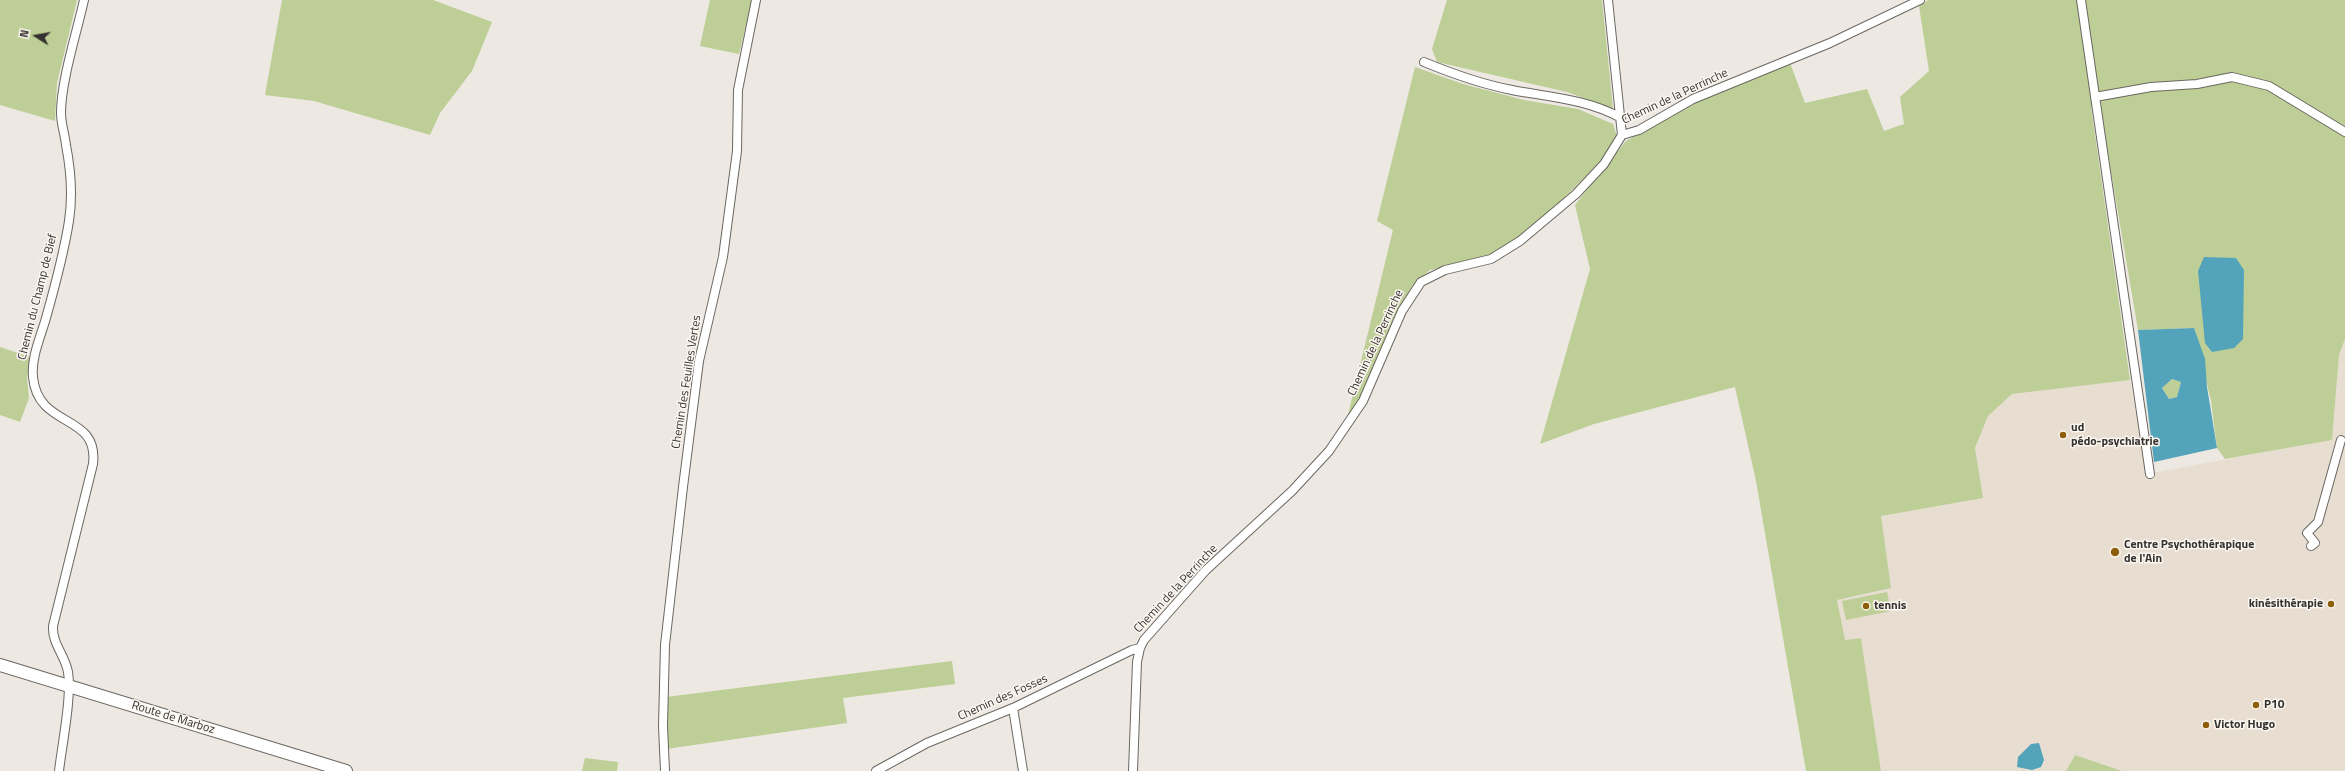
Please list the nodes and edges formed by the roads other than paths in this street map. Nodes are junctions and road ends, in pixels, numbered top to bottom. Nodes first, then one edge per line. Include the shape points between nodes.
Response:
1 (84, 0) edge
2 (756, 0) edge
3 (1608, 0) edge
4 (1920, 0) edge
5 (2081, 0) edge
6 (1424, 62) dead end
7 (2095, 97) junction
8 (1621, 118) junction
9 (2345, 132) edge
10 (1622, 135) junction
11 (2341, 440) dead end
12 (2150, 474) dead end
13 (2311, 546) dead end
14 (1140, 648) junction
15 (0, 665) edge
16 (69, 686) junction
17 (1013, 708) junction
18 (892, 767) edge
19 (59, 771) edge
20 (346, 771) edge
21 (665, 771) edge
22 (876, 771) edge
23 (1023, 771) edge
24 (1133, 771) edge

1 - 16 street, Chemin du Champ de Bief via 61,108 70,170 70,212 33,372 35,386 44,406 83,431 90,438 94,449 93,464 53,626 54,640 66,664
2 - 21 street, Chemin des Feuilles Vertes via 738,90 737,151 723,257 706,322 682,495 665,645
3 - 8 street
4 - 10 street, Chemin de la Perrinche via 1830,43 1693,99 1638,130
5 - 7 street
6 - 8 street via 1477,82 1588,104
7 - 9 street via 2232,77 2269,86
7 - 12 street
8 - 10 street
10 - 14 street, Chemin de la Perrinche via 1604,164 1576,194 1520,241 1491,259 1445,270 1421,282 1402,311 1362,401 1329,451 1292,491 1206,570 1166,614
11 - 13 street via 2318,522 2307,533 2315,543
14 - 17 street, Chemin des Fosses
14 - 24 street, Chemin de la Perrinche via 1134,693
15 - 16 main road, Route de Marboz
16 - 19 street, Chemin du Champ de Bief
16 - 20 main road, Route de Marboz
17 - 18 street, Chemin des Fosses via 927,743
17 - 23 street
18 - 22 street, Chemin des Fosses

